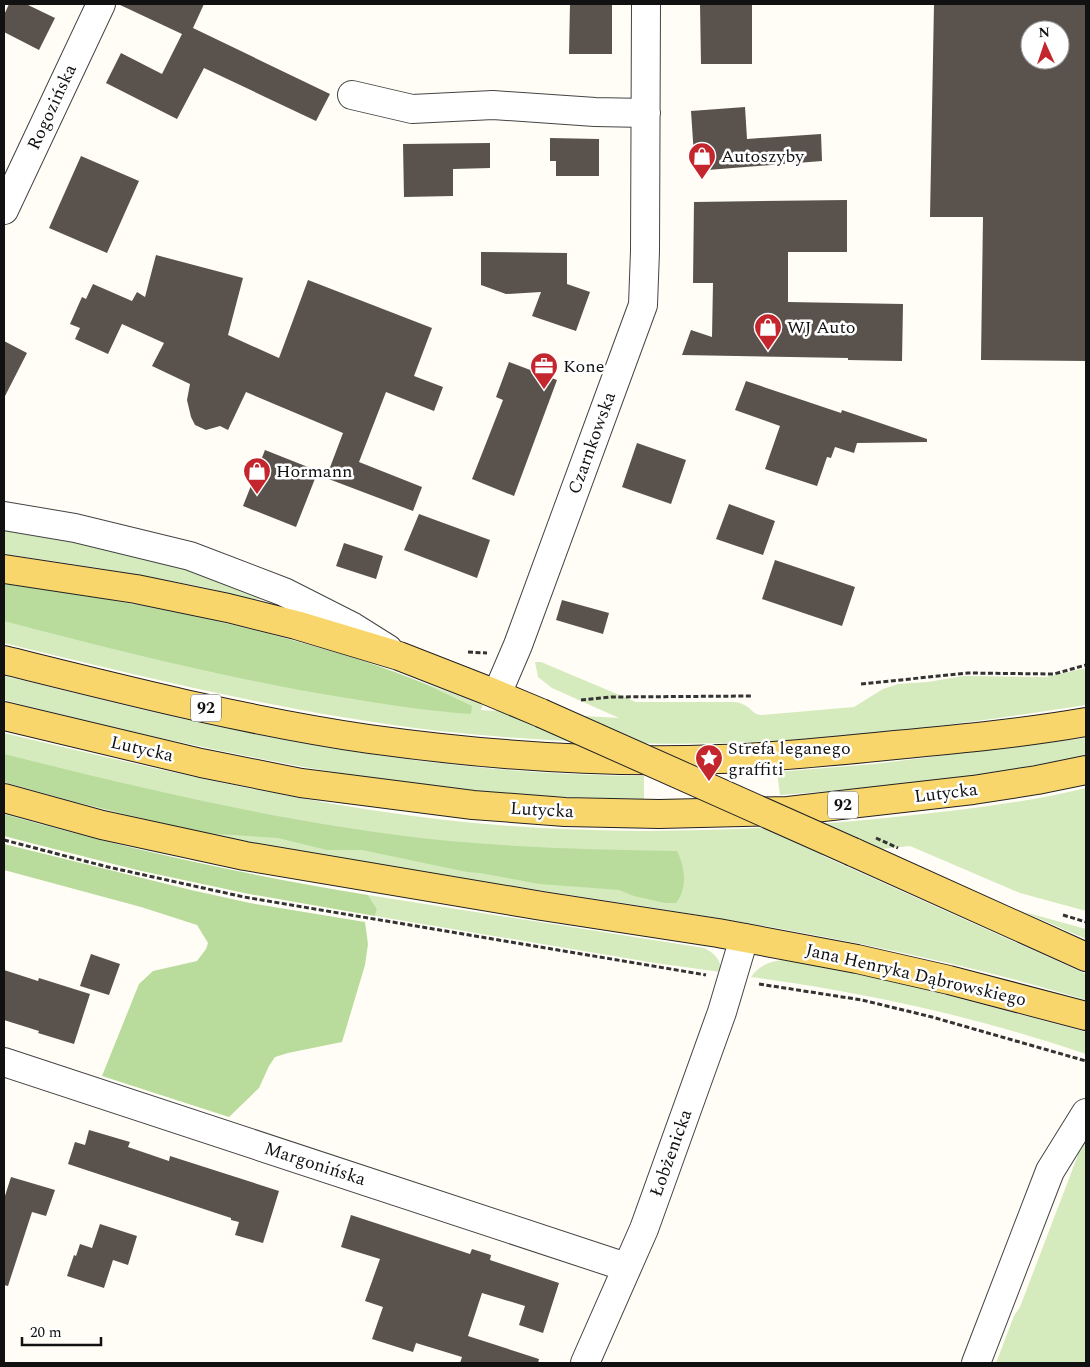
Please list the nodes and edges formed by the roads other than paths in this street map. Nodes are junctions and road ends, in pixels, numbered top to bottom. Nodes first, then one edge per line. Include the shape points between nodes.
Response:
1 (101, 4) edge
2 (646, 4) edge
3 (352, 95) dead end
4 (646, 113) junction
5 (4, 210) edge
6 (4, 516) edge
7 (4, 569) edge
8 (399, 656) junction
9 (4, 660) edge
10 (498, 694) junction
11 (4, 716) edge
12 (1086, 722) edge
13 (1086, 770) edge
14 (4, 798) edge
15 (744, 938) junction
16 (1086, 957) edge
17 (1086, 1016) edge
18 (4, 1062) edge
19 (1086, 1114) edge
20 (626, 1267) junction
21 (585, 1363) edge
22 (976, 1363) edge

1 - 5 street, Rogozińska
2 - 4 street, Czarnkowska
3 - 4 street via 412,109 493,105
4 - 10 street, Czarnkowska via 643,305
6 - 8 street via 75,528 190,556 284,592
7 - 8 main road via 108,584 228,608
8 - 10 main road
9 - 12 main road, 92 via 177,702 320,731 429,747 540,756 665,760 781,756 959,739
10 - 16 main road, bridge
11 - 13 main road, Lutycka / 92 via 301,783 558,812 788,811 973,790
14 - 15 main road, Jana Henryka Dąbrowskiego via 102,825 246,856
15 - 17 main road, Jana Henryka Dąbrowskiego via 904,969
15 - 20 street, Łobżenicka via 722,1012 644,1229
18 - 20 street, Margonińska
19 - 22 street via 1050,1171
20 - 21 street, Łobżenicka

